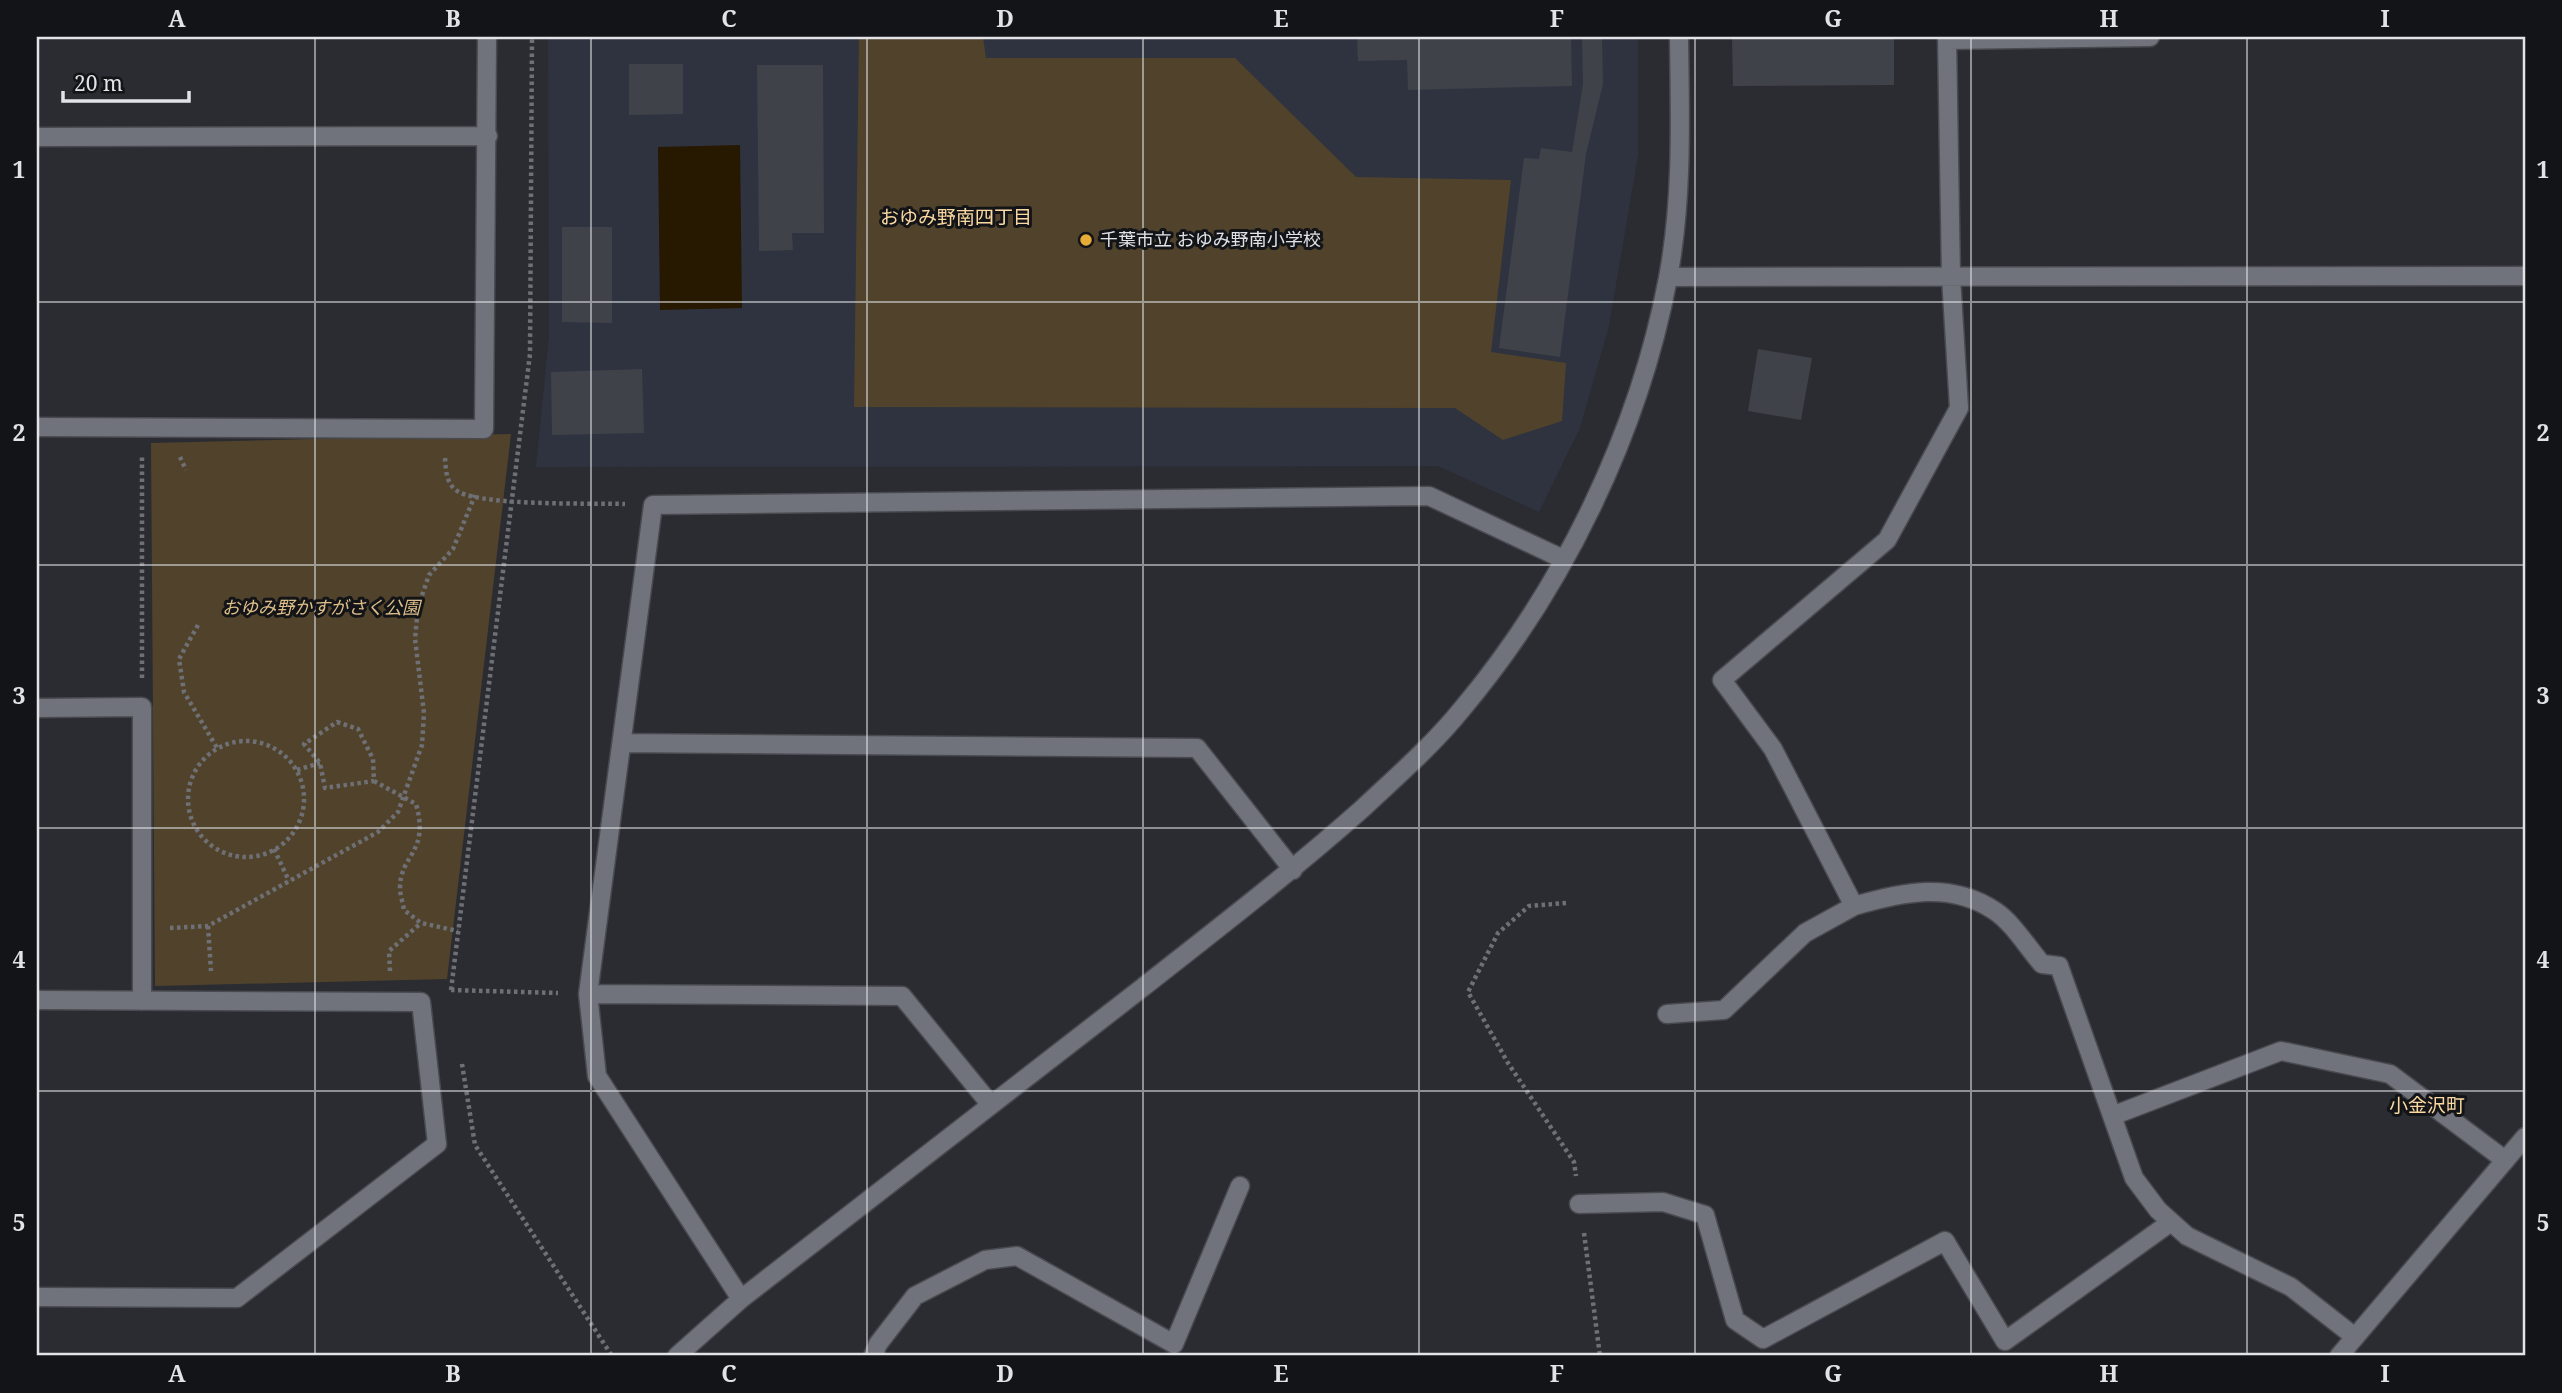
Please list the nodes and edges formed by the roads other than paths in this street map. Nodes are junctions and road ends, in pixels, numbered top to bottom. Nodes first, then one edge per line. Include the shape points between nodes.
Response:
1 (487, 37) edge
2 (1679, 37) edge
3 (2150, 37) edge
4 (1947, 39) edge
5 (37, 136) edge
6 (488, 136) junction
7 (2525, 276) edge
8 (1668, 277) junction
9 (1951, 277) junction
10 (37, 427) edge
11 (1563, 559) junction
12 (37, 708) edge
13 (622, 743) junction
14 (1293, 870) junction
15 (1854, 906) junction
16 (588, 994) junction
17 (37, 1000) edge
18 (142, 1000) junction
19 (1667, 1014) dead end
20 (991, 1105) junction
21 (2112, 1116) junction
22 (2525, 1137) edge
23 (2505, 1160) junction
24 (1240, 1186) dead end
25 (1579, 1203) road end
26 (2171, 1222) junction
27 (37, 1297) edge
28 (741, 1299) junction
29 (2355, 1337) junction
30 (677, 1356) edge
31 (873, 1356) edge
32 (2339, 1356) edge

1 - 6 street
2 - 8 street via 1680,167
3 - 4 street
4 - 9 street
5 - 6 street
6 - 10 street via 484,429
7 - 9 street
8 - 9 street
8 - 11 street via 1637,396 1610,470
9 - 15 street via 1959,408 1887,540 1722,680 1773,749
11 - 13 street via 1429,496 653,505
11 - 14 street via 1517,634 1462,709 1408,767
12 - 18 street via 142,707
13 - 14 street via 1197,748
13 - 16 street
14 - 20 street
15 - 19 street via 1805,933 1724,1010
15 - 21 street via 1905,891 1932,892 1959,894 1997,912 2042,964 2059,966
16 - 20 street via 902,996
16 - 28 street via 597,1076
17 - 18 street
18 - 27 street via 421,1002 437,1144 237,1298
20 - 28 street
21 - 23 street via 2281,1051 2390,1074
21 - 26 street via 2134,1178
22 - 23 street
23 - 29 street
24 - 31 street via 1174,1344 1017,1256 985,1260 915,1296
25 - 26 street via 1664,1202 1705,1215 1735,1320 1763,1339 1945,1241 2006,1340
26 - 29 street via 2187,1236 2291,1287
28 - 30 street
29 - 32 street

